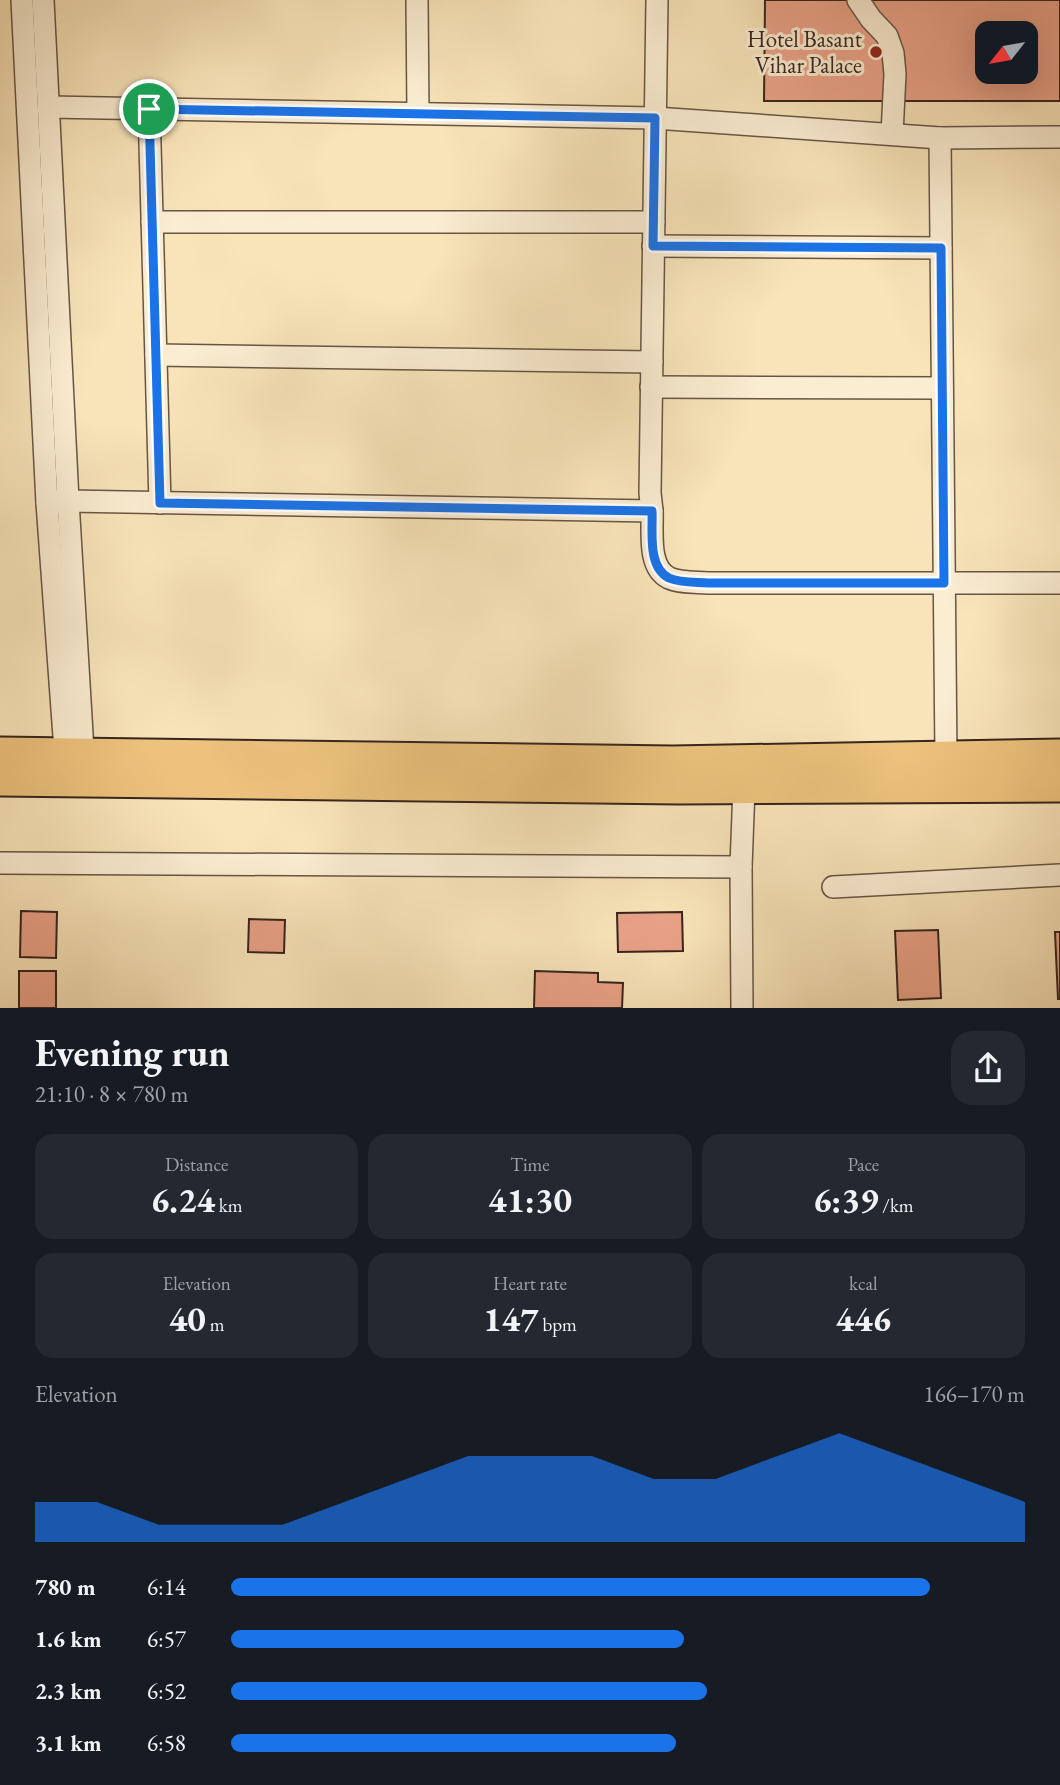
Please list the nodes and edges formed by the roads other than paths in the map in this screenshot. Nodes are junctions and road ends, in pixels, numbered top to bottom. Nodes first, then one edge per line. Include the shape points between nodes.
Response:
1 (22, 0) edge
2 (43, 0) edge
3 (417, 0) edge
4 (657, 0) edge
5 (858, 0) edge
6 (49, 107) junction
7 (149, 109) junction
8 (418, 113) junction
9 (655, 118) junction
10 (892, 134) junction
11 (1060, 136) edge
12 (940, 138) junction
13 (152, 222) junction
14 (654, 222) junction
15 (653, 246) junction
16 (941, 248) junction
17 (156, 355) junction
18 (652, 362) junction
19 (651, 387) junction
20 (942, 388) junction
21 (58, 502) junction
22 (160, 503) junction
23 (652, 511) junction
24 (944, 583) junction
25 (1060, 583) edge
26 (0, 754) edge
27 (1060, 756) edge
28 (946, 758) junction
29 (75, 768) junction
30 (743, 775) junction
31 (0, 779) edge
32 (1060, 785) edge
33 (0, 863) edge
34 (741, 867) junction
35 (1060, 875) edge
36 (833, 887) dead end
37 (742, 1008) edge

1 - 21 street
2 - 6 street
3 - 8 street
4 - 9 street
5 - 10 street via 887,36 893,53
6 - 7 street
6 - 21 street
7 - 8 street
7 - 13 street
8 - 9 street
9 - 10 street
9 - 14 street
10 - 12 street
11 - 12 street
12 - 16 street
13 - 14 street
13 - 17 street
14 - 15 street
15 - 16 street
15 - 18 street
16 - 20 street
17 - 18 street
17 - 22 street
18 - 19 street
19 - 20 street
19 - 23 street
20 - 24 street
21 - 22 street
21 - 29 street
22 - 23 street
23 - 24 street via 657,567 678,581
24 - 25 street
24 - 28 street
26 - 29 main road
27 - 28 main road
28 - 30 main road
29 - 30 main road via 673,763
29 - 31 main road
30 - 32 main road
30 - 34 street
33 - 34 street
34 - 37 street
35 - 36 street

